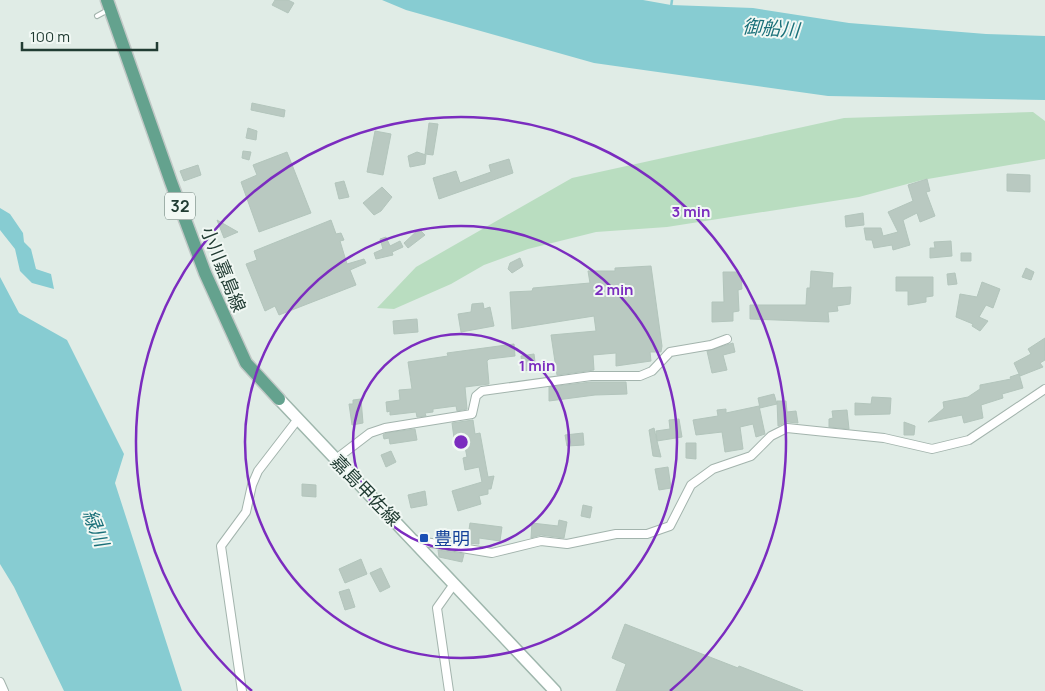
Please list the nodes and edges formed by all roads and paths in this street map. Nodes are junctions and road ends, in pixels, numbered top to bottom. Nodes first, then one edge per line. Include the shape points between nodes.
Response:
1 (109, 4) edge
2 (97, 16) dead end
3 (728, 339) dead end
4 (1045, 389) edge
5 (279, 399) joint
6 (298, 419) junction
7 (336, 459) junction
8 (413, 540) junction
9 (454, 584) junction
10 (0, 682) edge
11 (4, 691) edge
12 (242, 691) edge
13 (448, 691) edge
14 (555, 691) edge

1 - 2 lane
1 - 5 main road, 小川嘉島線 / 32 via 205,274 246,363
3 - 7 street via 670,352 652,372 640,376 591,376 482,391 476,396 472,414 377,430
4 - 8 street via 969,440 932,450 884,438 787,428 770,436 751,456 713,469 691,485 670,526 648,534 616,534 567,544 541,541 492,553
5 - 6 main road, 嘉島甲佐線
6 - 7 main road, 嘉島甲佐線
6 - 12 street via 258,471 246,512 221,546
7 - 8 main road, 嘉島甲佐線
8 - 9 main road, 嘉島甲佐線
9 - 13 street via 437,608
9 - 14 main road, 嘉島甲佐線
10 - 11 street

